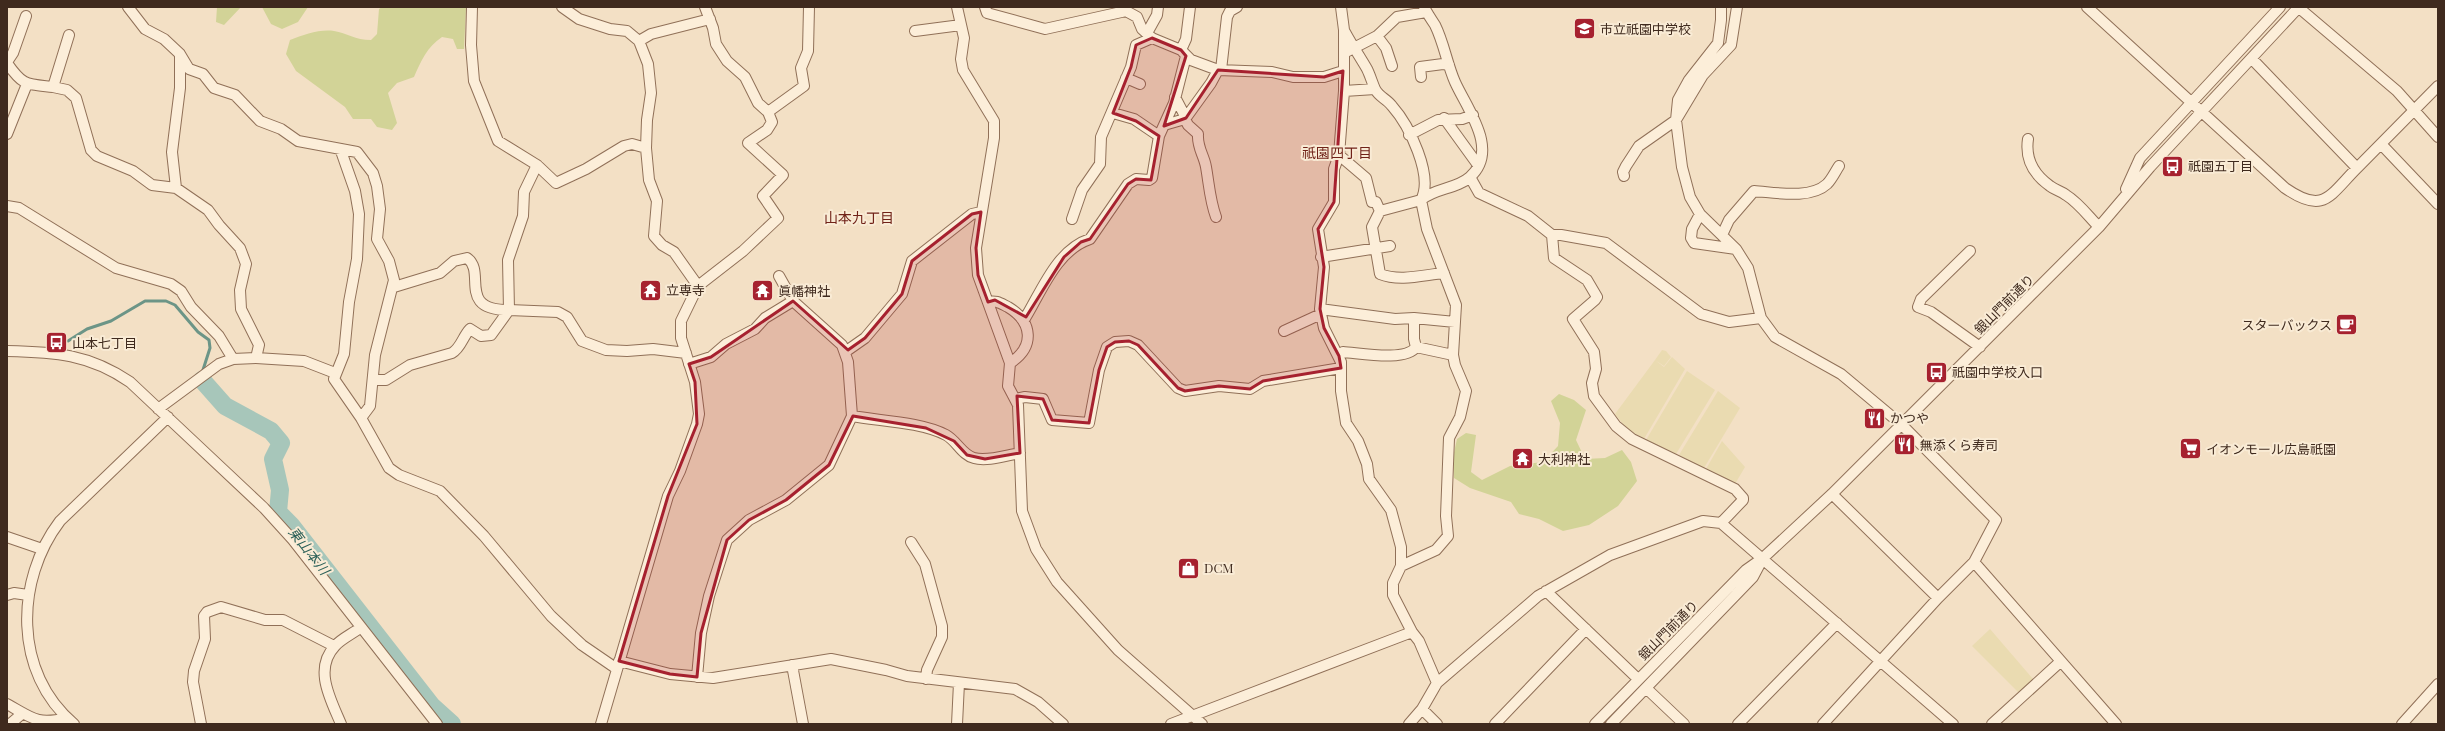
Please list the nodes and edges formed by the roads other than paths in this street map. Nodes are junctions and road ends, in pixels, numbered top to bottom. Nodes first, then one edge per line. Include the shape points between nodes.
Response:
1 (128, 7) edge
2 (472, 7) edge
3 (562, 7) edge
4 (705, 7) edge
5 (809, 7) edge
6 (957, 7) edge
7 (985, 7) edge
8 (1158, 7) edge
9 (1190, 7) edge
10 (1341, 7) edge
11 (1720, 7) edge
12 (1737, 7) edge
13 (2087, 7) edge
14 (2280, 7) edge
15 (2299, 7) edge
16 (1232, 8) edge
17 (1126, 9) edge
18 (1425, 10) edge
19 (26, 16) dead end
20 (710, 19) junction
21 (961, 25) junction
22 (1344, 30) junction
23 (915, 31) dead end
24 (69, 35) dead end
25 (1149, 36) junction
26 (1377, 36) junction
27 (639, 41) junction
28 (1354, 48) junction
29 (1184, 53) junction
30 (1344, 53) junction
31 (180, 54) junction
32 (2252, 59) junction
33 (7, 62) edge
34 (1449, 65) junction
35 (1392, 66) dead end
36 (1219, 70) junction
37 (1343, 71) junction
38 (1421, 77) dead end
39 (1126, 78) junction
40 (27, 84) junction
41 (1140, 84) dead end
42 (2438, 86) edge
43 (53, 87) junction
44 (1375, 89) junction
45 (1344, 91) junction
46 (1175, 96) junction
47 (2193, 102) junction
48 (2415, 110) junction
49 (2203, 111) junction
50 (768, 112) junction
51 (1113, 113) junction
52 (1473, 115) junction
53 (1444, 118) junction
54 (1186, 119) junction
55 (1676, 120) junction
56 (1164, 125) junction
57 (7, 134) edge
58 (1409, 135) junction
59 (1160, 136) junction
60 (2438, 137) edge
61 (2028, 139) dead end
62 (2381, 144) junction
63 (646, 148) junction
64 (341, 151) junction
65 (1340, 155) junction
66 (537, 164) junction
67 (1478, 165) junction
68 (1839, 166) dead end
69 (2357, 168) junction
70 (1624, 176) dead end
71 (1470, 177) junction
72 (176, 188) junction
73 (1422, 200) junction
74 (2120, 201) junction
75 (2438, 204) edge
76 (7, 206) edge
77 (1380, 211) junction
78 (981, 212) junction
79 (1700, 214) junction
80 (1216, 217) dead end
81 (1072, 219) dead end
82 (2099, 227) junction
83 (1552, 235) junction
84 (1722, 236) junction
85 (1390, 246) dead end
86 (1736, 249) junction
87 (1375, 250) junction
88 (1970, 251) dead end
89 (1321, 257) junction
90 (1444, 273) junction
91 (778, 276) dead end
92 (698, 286) junction
93 (394, 287) junction
94 (794, 301) junction
95 (988, 302) junction
96 (509, 310) junction
97 (1320, 312) junction
98 (1414, 318) junction
99 (1762, 318) junction
100 (1024, 320) junction
101 (1455, 322) junction
102 (1284, 331) dead end
103 (1416, 347) junction
104 (1980, 347) junction
105 (7, 351) edge
106 (845, 352) junction
107 (686, 353) junction
108 (1453, 355) junction
109 (1339, 356) junction
110 (256, 358) junction
111 (233, 359) junction
112 (1010, 363) junction
113 (689, 364) junction
114 (1341, 368) junction
115 (335, 373) junction
116 (374, 380) junction
117 (1014, 399) junction
118 (158, 409) junction
119 (852, 416) junction
120 (168, 417) junction
121 (361, 418) junction
122 (1902, 425) junction
123 (1020, 454) junction
124 (1832, 494) junction
125 (1721, 523) junction
126 (7, 537) edge
127 (911, 542) dead end
128 (42, 549) junction
129 (1763, 558) junction
130 (1974, 562) junction
131 (1401, 566) junction
132 (1546, 591) junction
133 (28, 595) junction
134 (7, 596) edge
135 (1938, 598) junction
136 (1837, 623) junction
137 (360, 628) junction
138 (1586, 629) junction
139 (1412, 632) junction
140 (334, 646) junction
141 (1882, 662) junction
142 (2060, 662) junction
143 (618, 665) junction
144 (792, 666) junction
145 (697, 677) junction
146 (926, 679) junction
147 (1638, 679) junction
148 (959, 683) junction
149 (1437, 683) junction
150 (2438, 684) edge
151 (1646, 688) junction
152 (7, 704) edge
153 (1422, 709) junction
154 (23, 713) junction
155 (1192, 714) junction
156 (70, 721) edge
157 (10, 724) edge
158 (201, 724) edge
159 (341, 724) edge
160 (437, 724) edge
161 (601, 724) edge
162 (803, 724) edge
163 (957, 724) edge
164 (1063, 724) edge
165 (1171, 724) edge
166 (1202, 724) edge
167 (1409, 724) edge
168 (1437, 724) edge
169 (1494, 724) edge
170 (1595, 724) edge
171 (1611, 724) edge
172 (1684, 724) edge
173 (1738, 724) edge
174 (1823, 724) edge
175 (1953, 724) edge
176 (1992, 724) edge
177 (2116, 724) edge
178 (2402, 724) edge

1 - 31 street via 145,29 164,39
2 - 66 street via 471,45 474,81 488,118 498,141
3 - 27 street via 579,19 610,30 627,31
4 - 20 street
5 - 50 street via 808,51 802,68 804,86
6 - 21 street
7 - 17 street via 987,13 1045,29
8 - 25 street
9 - 29 street
10 - 22 street
11 - 55 street via 1718,43 1689,80 1678,100
12 - 55 street via 1731,45 1703,75
13 - 47 street
14 - 47 street
15 - 32 street, 銀山門前通り
15 - 48 street via 2397,91
16 - 36 street
17 - 25 street via 1138,17 1142,29
18 - 26 street via 1397,17
18 - 34 street via 1435,26
19 - 33 street via 13,53
20 - 27 street via 651,34
20 - 50 street via 716,44 727,61 745,77 758,104
21 - 23 street
21 - 78 street via 964,38 960,59 963,70 994,120 994,138
22 - 28 street
22 - 30 street
24 - 43 street
25 - 29 street
25 - 39 street via 1136,45
26 - 28 street
26 - 35 street via 1386,48
27 - 63 street via 648,64 651,93
28 - 30 street
28 - 44 street
29 - 36 street
29 - 46 street
30 - 37 street
31 - 64 street via 189,69 203,74 214,88 235,95 260,121 281,129 298,141
31 - 72 street via 180,88 172,152
32 - 49 street, 銀山門前通り
32 - 69 street
33 - 40 street via 18,79
34 - 38 street via 1420,67
34 - 52 street
36 - 37 street via 1272,72 1293,77 1324,78
36 - 54 street
37 - 45 street
39 - 41 street
39 - 51 street
40 - 43 street
40 - 57 street
42 - 48 street
43 - 72 street via 67,90 76,98 91,150 97,156 133,171 152,185
44 - 45 street
44 - 58 street via 1392,105
45 - 65 street
46 - 54 street
46 - 56 street
47 - 49 street
47 - 74 street via 2140,158
48 - 60 street
48 - 62 street
49 - 69 street via 2285,188 2311,202 2324,201
49 - 74 street, 銀山門前通り
50 - 92 street via 772,122 767,130 748,143 783,175 763,196 778,218
51 - 59 street via 1134,119
51 - 81 street via 1109,116 1101,137 1100,164 1082,190
52 - 53 street via 1462,119
52 - 67 street via 1482,145
53 - 58 street
53 - 67 street
54 - 56 street
54 - 80 street via 1188,126 1198,134 1198,148 1206,167
55 - 70 street via 1639,146 1626,166
55 - 79 street via 1682,167 1690,197
56 - 59 street
58 - 73 street via 1421,157 1426,193
59 - 100 street via 1152,178 1136,179 1128,184 1090,239 1081,242 1064,257
61 - 82 street via 2028,162 2037,175 2069,197
62 - 69 street
62 - 75 street
63 - 66 street via 632,144 624,146 586,169 556,183
63 - 92 street via 649,180 657,201 654,236 662,245 674,252
64 - 93 street via 357,152 373,174 380,208 377,239 388,261
64 - 115 street via 355,191 359,214 357,259 349,302 344,354
65 - 77 street via 1366,178 1372,202 1376,202
65 - 89 street via 1334,169 1334,202 1318,228
66 - 96 street via 524,192 523,216 508,260
67 - 71 street
68 - 84 street via 1826,185 1819,189 1779,195 1754,190 1729,220
71 - 73 street via 1428,194
71 - 83 street via 1479,193 1528,216
72 - 110 street via 208,210 240,248 246,264 240,290 242,309 258,345
73 - 77 street
73 - 90 street via 1427,229
74 - 82 street, 銀山門前通り
76 - 111 street via 19,208 116,268 171,284 182,291 191,307 220,336
77 - 87 street via 1372,227
78 - 95 street via 976,248 978,275
78 - 106 street via 972,214 912,261 902,294 865,338
79 - 84 street
79 - 86 street via 1692,229 1691,238 1694,243
82 - 104 street, 銀山門前通り
83 - 99 street via 1606,243 1701,314 1729,322
83 - 125 street via 1554,258 1587,280 1597,297 1574,319 1594,352 1594,396 1624,434 1735,489 1744,498
84 - 86 street
85 - 87 street
86 - 99 street via 1748,268
87 - 89 street
87 - 90 street via 1380,274 1390,278
88 - 104 street via 1921,299 1918,307 1931,312
89 - 97 street via 1324,267
90 - 101 street via 1456,305
91 - 94 street
92 - 107 street via 681,321 681,338
93 - 96 street via 440,273 454,261 467,258 474,267 475,294 486,305 498,310
93 - 116 street via 375,355
94 - 106 street via 842,345
94 - 113 street via 766,318 755,329 726,344 711,357
95 - 100 street via 995,300 1020,314
95 - 112 street
96 - 107 street via 558,312 567,316 582,341 606,350 653,349
96 - 116 street via 491,335 481,336 470,329 457,350 452,353 410,364 386,380
97 - 98 street via 1396,319
97 - 102 street
97 - 109 street via 1324,328
98 - 101 street
98 - 103 street
99 - 122 street via 1775,337 1842,374
100 - 112 street via 1027,347 1022,356
101 - 108 street
103 - 108 street
103 - 109 street via 1403,356 1343,352
104 - 122 street, 銀山門前通り
105 - 118 street via 55,352 110,368 130,382
106 - 119 street
107 - 113 street
108 - 131 street via 1466,391 1460,417 1449,438 1446,516 1448,536 1436,550
109 - 114 street
110 - 111 street
110 - 115 street via 304,362
111 - 118 street via 219,364
112 - 117 street via 1008,386
113 - 143 street via 695,382 699,414 697,424 668,496
114 - 117 street via 1263,381 1250,389 1219,386 1185,391 1178,388 1138,345 1129,341 1115,342 1107,347 1099,370 1089,423 1052,420 1043,400 1025,397
114 - 131 street via 1341,391 1346,423 1358,441 1367,464 1369,479 1391,510 1401,547
115 - 121 street via 334,379
116 - 121 street via 370,406
117 - 123 street via 1018,405
118 - 120 street
119 - 123 street via 926,428 945,435 975,459
119 - 145 street via 829,465 786,500 749,520 727,540 704,618
120 - 128 street via 60,521
120 - 137 street via 264,508 293,540
121 - 143 street via 389,468 399,475 440,491 484,536 551,616 582,646
122 - 124 street, 銀山門前通り
122 - 130 street via 1996,520
123 - 155 street via 1022,511 1036,549 1057,582 1118,650
124 - 129 street, 銀山門前通り
124 - 135 street
125 - 129 street
125 - 132 street via 1703,521 1610,555
126 - 128 street
127 - 146 street via 925,564 942,626 942,637 927,670
128 - 133 street
129 - 136 street
129 - 147 street, 銀山門前通り via 1746,570
129 - 151 street, 銀山門前通り via 1753,577
130 - 135 street
130 - 142 street
131 - 139 street via 1393,583 1393,595
132 - 138 street
132 - 149 street
133 - 134 street via 14,593
133 - 156 street via 26,615 31,654 40,679
135 - 141 street via 1887,652
136 - 141 street
136 - 173 street
137 - 140 street
137 - 160 street
138 - 147 street
138 - 169 street
139 - 149 street via 1419,641
139 - 155 street
140 - 158 street via 283,620 265,620 221,607 206,612 205,639 193,682
140 - 159 street via 323,676
141 - 174 street
141 - 175 street
142 - 176 street
142 - 177 street
143 - 145 street
143 - 161 street
144 - 145 street via 713,678
144 - 146 street via 831,659
144 - 162 street
146 - 148 street
147 - 170 street, 銀山門前通り
148 - 163 street
148 - 164 street via 1015,689 1038,702
149 - 153 street
150 - 178 street
151 - 171 street, 銀山門前通り
151 - 172 street
152 - 154 street
153 - 167 street
153 - 168 street
154 - 156 street via 34,720
154 - 157 street
155 - 165 street
155 - 166 street

